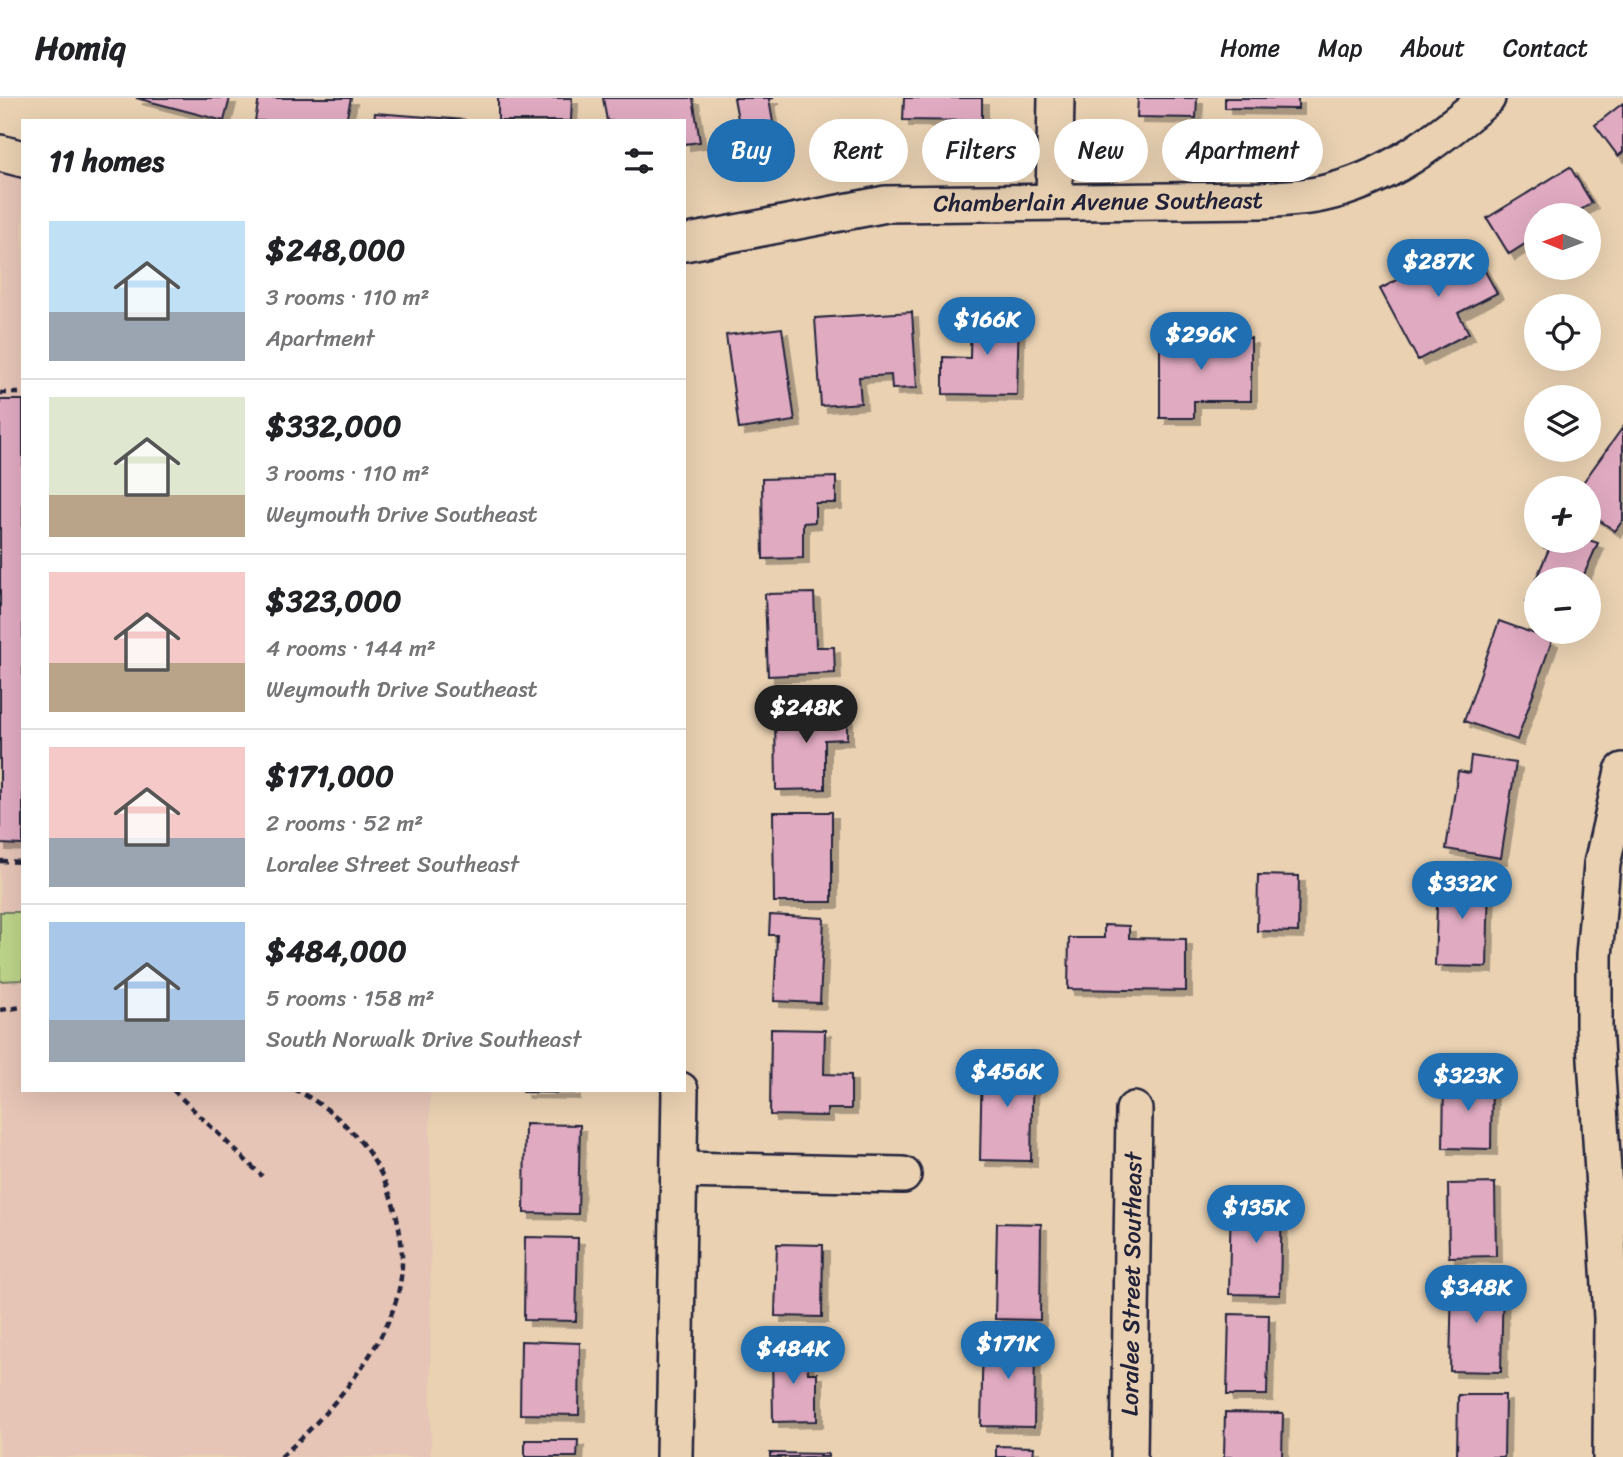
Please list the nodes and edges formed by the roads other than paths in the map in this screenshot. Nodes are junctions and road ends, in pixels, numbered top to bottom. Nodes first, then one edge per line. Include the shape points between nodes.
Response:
1 (1056, 98) edge
2 (1487, 98) edge
3 (0, 153) edge
4 (21, 158) edge
5 (1054, 201) junction
6 (686, 243) edge
7 (1623, 771) edge
8 (680, 1092) edge
9 (1134, 1110) dead end
10 (679, 1170) junction
11 (903, 1175) dead end
12 (674, 1457) edge
13 (1129, 1457) edge
14 (1611, 1457) edge

1 - 5 street
2 - 5 street, Chamberlain Avenue Southeast via 1438,140 1385,173 1321,194 1262,200
3 - 4 street
5 - 6 street, Chamberlain Avenue Southeast via 886,204
7 - 14 street via 1602,864 1594,956 1612,1318
8 - 10 street
9 - 13 street, Loralee Street Southeast
10 - 11 street
10 - 12 street

